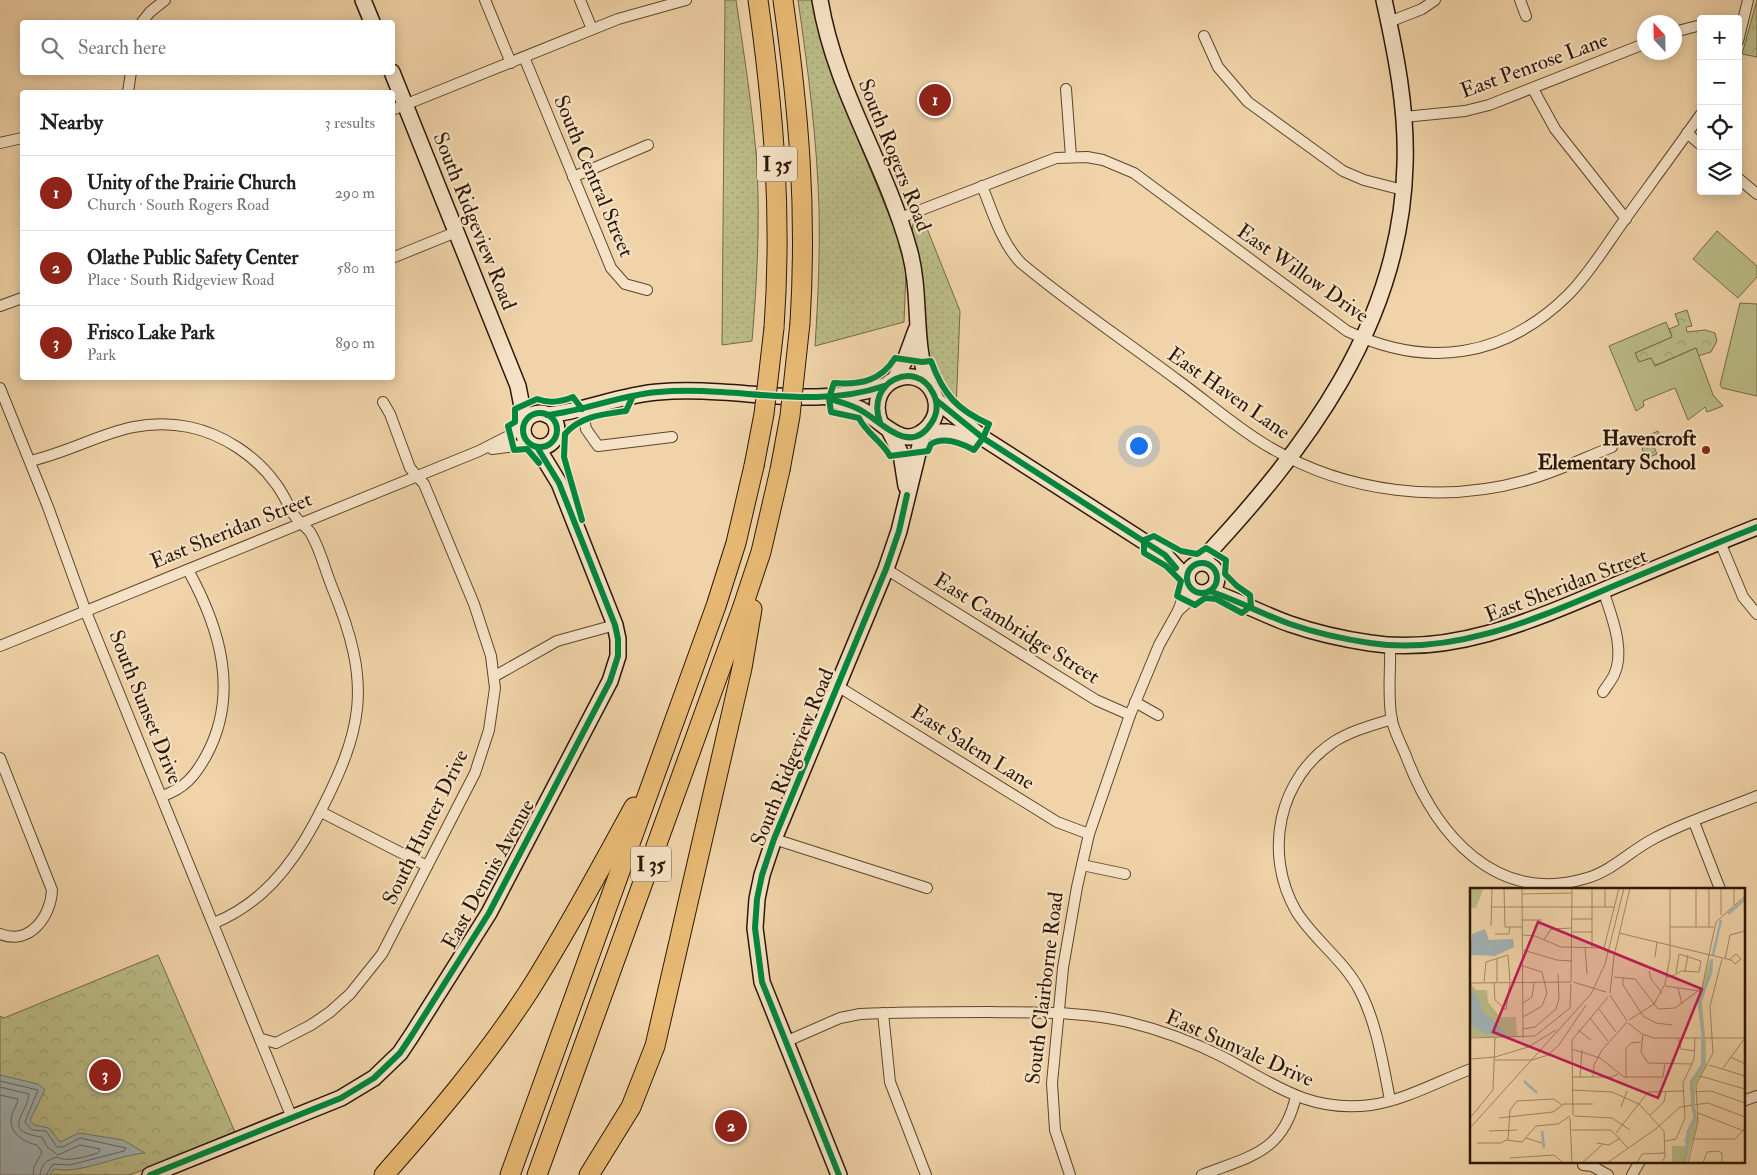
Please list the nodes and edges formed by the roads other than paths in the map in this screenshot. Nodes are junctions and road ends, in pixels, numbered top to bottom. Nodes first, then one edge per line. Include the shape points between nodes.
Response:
1 (165, 0) edge
2 (363, 0) edge
3 (485, 0) edge
4 (580, 0) edge
5 (686, 0) edge
6 (758, 0) edge
7 (783, 0) edge
8 (820, 0) edge
9 (1384, 0) edge
10 (1435, 0) edge
11 (1520, 0) edge
12 (1748, 0) edge
13 (1526, 16) dead end
14 (144, 20) edge
15 (371, 20) edge
16 (1742, 20) edge
17 (1389, 22) junction
18 (1697, 26) edge
19 (592, 29) junction
20 (1682, 30) edge
21 (1204, 36) dead end
22 (1637, 47) edge
23 (524, 57) junction
24 (511, 63) junction
25 (131, 75) edge
26 (393, 75) edge
27 (1066, 89) dead end
28 (1533, 89) junction
29 (128, 90) edge
30 (399, 108) edge
31 (1404, 117) junction
32 (1697, 119) edge
33 (1687, 133) junction
34 (20, 138) edge
35 (1697, 142) edge
36 (0, 143) edge
37 (648, 145) dead end
38 (1071, 157) junction
39 (573, 176) junction
40 (1742, 181) edge
41 (982, 186) junction
42 (1403, 190) junction
43 (1757, 194) edge
44 (900, 218) junction
45 (1626, 219) junction
46 (456, 232) junction
47 (395, 257) edge
48 (647, 290) dead end
49 (20, 299) edge
50 (0, 306) edge
51 (916, 329) junction
52 (1364, 339) junction
53 (890, 382) junction
54 (518, 386) junction
55 (0, 388) edge
56 (932, 393) junction
57 (829, 398) junction
58 (382, 402) dead end
59 (582, 409) junction
60 (544, 414) junction
61 (525, 425) junction
62 (885, 427) junction
63 (924, 432) junction
64 (555, 436) junction
65 (672, 437) dead end
66 (984, 438) junction
67 (534, 445) junction
68 (1612, 447) dead end
69 (478, 451) junction
70 (1289, 457) junction
71 (30, 462) junction
72 (418, 476) junction
73 (560, 483) junction
74 (907, 495) junction
75 (302, 524) junction
76 (1757, 527) edge
77 (1221, 542) junction
78 (1720, 542) junction
79 (760, 552) junction
80 (1165, 555) junction
81 (1198, 563) junction
82 (886, 569) junction
83 (188, 570) junction
84 (1217, 573) junction
85 (1196, 587) junction
86 (1603, 590) junction
87 (1236, 599) junction
88 (86, 612) junction
89 (1757, 614) edge
90 (615, 625) junction
91 (1390, 645) junction
92 (0, 646) edge
93 (494, 676) junction
94 (839, 687) junction
95 (1603, 692) dead end
96 (1135, 702) junction
97 (1130, 715) junction
98 (1158, 715) dead end
99 (1392, 719) junction
100 (662, 757) junction
101 (0, 758) edge
102 (162, 796) junction
103 (1757, 796) edge
104 (321, 812) junction
105 (1694, 822) junction
106 (1089, 834) junction
107 (774, 839) junction
108 (1082, 865) junction
109 (427, 866) junction
110 (1125, 874) dead end
111 (927, 888) dead end
112 (1720, 888) edge
113 (214, 923) junction
114 (0, 934) edge
115 (882, 1013) junction
116 (1058, 1013) junction
117 (262, 1039) junction
118 (785, 1042) junction
119 (1470, 1069) edge
120 (1296, 1096) junction
121 (1757, 1096) edge
122 (1390, 1100) junction
123 (1744, 1101) edge
124 (292, 1118) junction
125 (1639, 1162) edge
126 (1583, 1165) dead end
127 (150, 1175) edge
128 (384, 1175) edge
129 (510, 1175) edge
130 (537, 1175) edge
131 (589, 1175) edge
132 (838, 1175) edge
133 (926, 1175) edge
134 (1070, 1175) edge
135 (1202, 1175) edge
136 (1608, 1175) edge
137 (1632, 1175) edge

1 - 14 street
2 - 15 street
3 - 24 street
4 - 19 street
5 - 19 street
6 - 100 highway, I 35, bridge via 777,168 778,266 764,414 736,543
7 - 79 highway, I 35, bridge via 802,153 804,238 800,323 790,416
8 - 44 street, South Rogers Road via 832,54
9 - 17 street
10 - 17 street via 1422,9
11 - 13 street
12 - 16 street
17 - 31 street
18 - 20 street
19 - 23 street
21 - 42 street via 1218,67 1248,102 1343,171
22 - 28 street, East Penrose Lane
23 - 24 street
23 - 39 street, South Central Street
24 - 30 street
25 - 29 street
26 - 30 street, South Ridgeview Road
27 - 38 street
28 - 31 street, East Penrose Lane via 1464,111
28 - 45 street via 1555,129
30 - 46 street, South Ridgeview Road
31 - 42 street
32 - 33 street, East Willow Drive
33 - 35 street
33 - 45 street, East Willow Drive
34 - 36 street
37 - 39 street
38 - 41 street, East Willow Drive via 1047,160
38 - 52 street, East Willow Drive via 1103,160 1134,173 1347,331
39 - 48 street, South Central Street via 611,268 625,284
40 - 43 street
41 - 44 street, East Willow Drive
41 - 70 street, East Haven Lane via 1002,235 1021,263 1270,448
42 - 52 street via 1390,266
44 - 51 street, South Rogers Road via 916,274
45 - 52 street, East Willow Drive via 1569,294 1541,318 1498,342 1460,351 1427,353 1394,349
46 - 47 street
46 - 54 street, South Ridgeview Road
49 - 50 street
51 - 53 street via 905,360
51 - 56 street via 923,370
52 - 70 street via 1326,406
53 - 56 street via 913,377
53 - 57 street
53 - 62 street via 877,402
54 - 60 street, South Ridgeview Road
54 - 61 street, South Ridgeview Road
55 - 71 street, South Sunset Drive
56 - 63 street via 935,416
56 - 66 street
57 - 59 street via 658,392
57 - 62 street via 859,409
58 - 72 street, South Hunter Drive via 390,414 410,468
59 - 60 street
59 - 64 street
59 - 65 street via 586,429 598,446
60 - 61 street via 532,416
60 - 64 street via 555,422
61 - 67 street via 525,436
61 - 69 street, East Sheridan Street
62 - 63 street via 901,436 910,437
62 - 74 street, South Ridgeview Road via 901,454
63 - 66 street
63 - 74 street, South Ridgeview Road
64 - 67 street via 547,446
64 - 73 street, East Dennis Avenue via 555,461
66 - 80 street
67 - 69 street, East Sheridan Street via 513,444
67 - 73 street, East Dennis Avenue
68 - 70 street, East Haven Lane via 1528,480 1498,487 1446,492 1364,485 1326,474
69 - 72 street, East Sheridan Street
70 - 77 street
71 - 75 street via 122,428 150,424 189,427 217,436 247,454 277,484 294,516
71 - 88 street, South Sunset Drive
72 - 75 street, East Sheridan Street
72 - 93 street, South Hunter Drive via 481,622
73 - 90 street, East Dennis Avenue
74 - 82 street, South Ridgeview Road
75 - 83 street, East Sheridan Street
75 - 104 street via 310,532 347,624 359,684 358,711 348,753
76 - 78 street, East Sheridan Street
77 - 81 street
77 - 84 street
78 - 86 street, East Sheridan Street
78 - 89 street via 1744,597
79 - 130 highway, I 35 via 719,676
79 - 131 highway via 742,668 663,1019 632,1107
80 - 81 street
80 - 85 street
81 - 84 street via 1206,562
81 - 85 street via 1187,573
82 - 94 street, South Ridgeview Road
82 - 97 street, East Cambridge Street via 1096,700
83 - 88 street, East Sheridan Street
83 - 102 street via 219,641 225,684 224,705 219,726 200,766 181,788
84 - 85 street via 1214,588
84 - 87 street, East Sheridan Street
85 - 87 street, East Sheridan Street
85 - 96 street, South Clairborne Road via 1159,645
86 - 91 street, East Sheridan Street via 1483,635 1445,642
86 - 95 street via 1618,652 1614,674
87 - 91 street, East Sheridan Street via 1319,633
88 - 92 street, East Sheridan Street
88 - 102 street, South Sunset Drive
90 - 93 street via 557,641
90 - 124 street, East Dennis Avenue via 618,656 610,681 489,913 412,1035 386,1067 359,1088
91 - 99 street
93 - 109 street, South Hunter Drive via 489,730 482,754
94 - 106 street, East Salem Lane via 1057,822
94 - 107 street, South Ridgeview Road
96 - 97 street, South Clairborne Road
96 - 98 street
97 - 106 street, South Clairborne Road
99 - 105 street via 1416,782 1445,829 1475,860 1515,879 1554,884 1587,878 1655,838
99 - 122 street via 1336,740 1307,766 1286,802 1278,840 1283,880 1297,912 1346,971 1368,1006
100 - 128 highway via 529,991 450,1099
100 - 129 highway, I 35
101 - 114 street via 52,890 52,904 39,925 18,936
102 - 113 street, South Sunset Drive
103 - 105 street
104 - 109 street
104 - 113 street via 296,856 279,877 246,907
105 - 112 street
106 - 108 street, South Clairborne Road
107 - 111 street
107 - 118 street, South Ridgeview Road via 762,875 756,928 762,982
108 - 110 street, South Clairborne Road
108 - 116 street, South Clairborne Road
109 - 117 street, South Hunter Drive via 382,954 350,994 330,1012 291,1036 276,1043
113 - 117 street, South Sunset Drive
115 - 116 street, East Sunvale Drive
115 - 118 street, East Sunvale Drive via 840,1018
115 - 133 street via 890,1082
116 - 120 street, East Sunvale Drive via 1097,1017 1161,1031 1224,1058
116 - 134 street, South Clairborne Road via 1052,1106 1059,1146
117 - 124 street, South Sunset Drive
118 - 132 street, South Ridgeview Road
119 - 122 street, East Sunvale Drive
120 - 122 street, East Sunvale Drive via 1308,1101 1343,1105
120 - 135 street via 1284,1131 1274,1142
121 - 123 street
124 - 127 street, East Dennis Avenue
125 - 137 street
126 - 136 street

